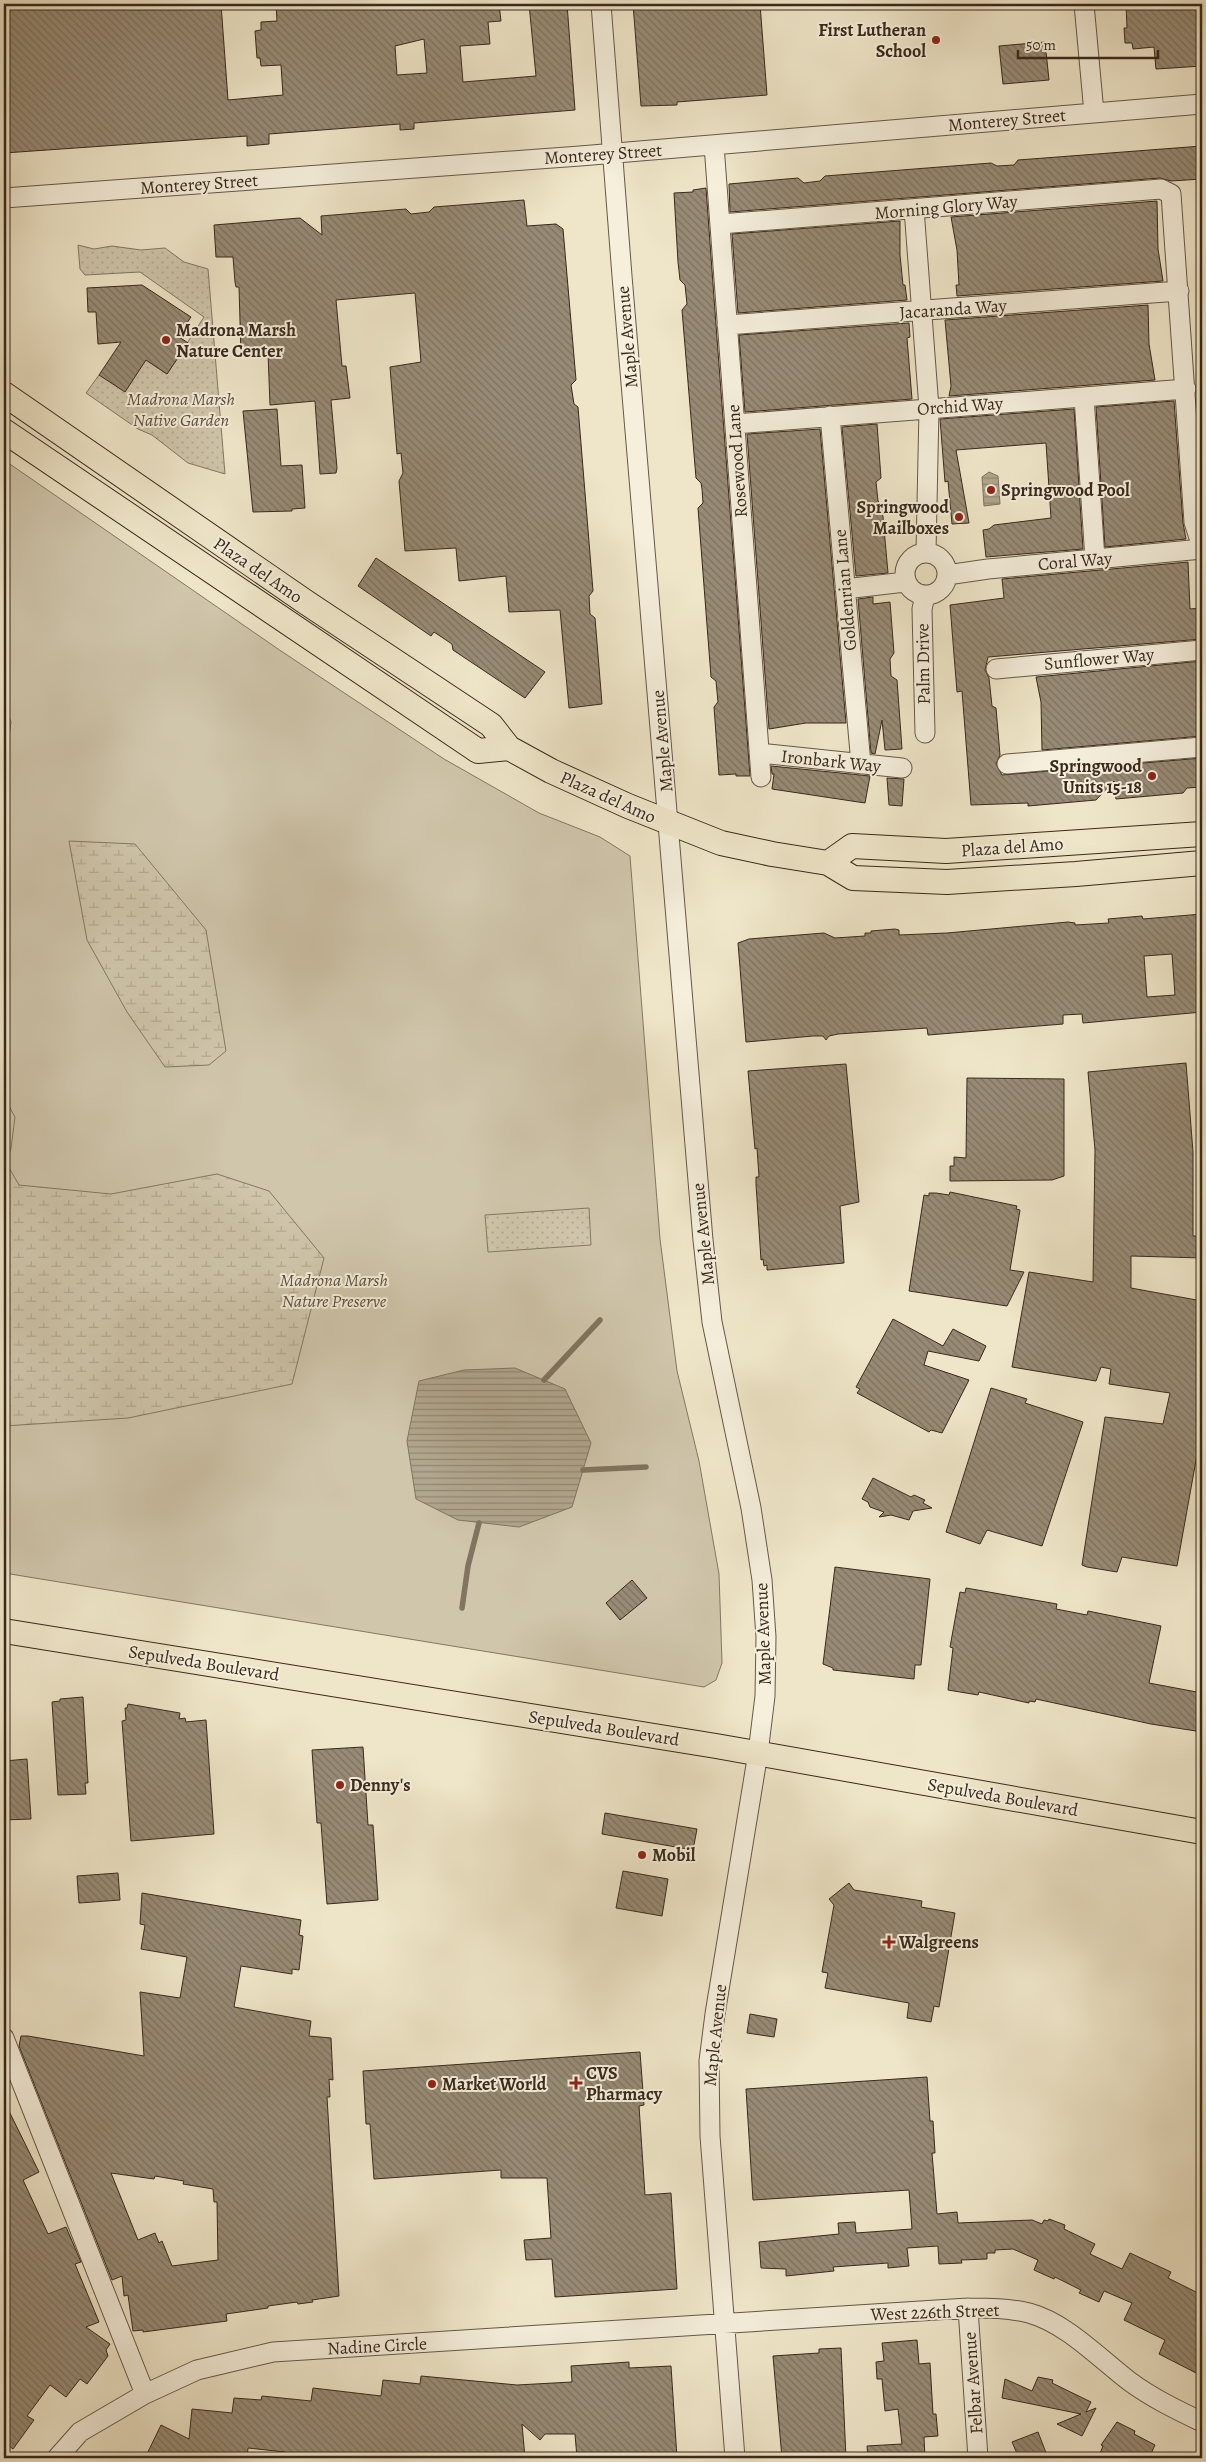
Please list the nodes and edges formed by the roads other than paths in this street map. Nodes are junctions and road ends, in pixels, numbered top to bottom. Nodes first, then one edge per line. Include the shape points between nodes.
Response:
1 (601, 4) edge
2 (1084, 4) edge
3 (1202, 104) edge
4 (1094, 113) junction
5 (714, 145) junction
6 (612, 153) junction
7 (4, 198) edge
8 (914, 209) junction
9 (720, 224) junction
10 (1179, 291) junction
11 (922, 311) junction
12 (727, 325) junction
13 (1186, 389) junction
14 (4, 394) edge
15 (1084, 397) junction
16 (929, 408) junction
17 (33, 415) junction
18 (830, 416) junction
19 (735, 424) junction
20 (10, 435) edge
21 (1202, 548) edge
22 (926, 553) junction
23 (1095, 559) junction
24 (947, 575) junction
25 (905, 582) junction
26 (845, 589) junction
27 (925, 596) junction
28 (307, 603) junction
29 (293, 626) junction
30 (1202, 650) edge
31 (996, 669) dead end
32 (925, 733) dead end
33 (1202, 747) edge
34 (509, 748) junction
35 (759, 753) junction
36 (861, 764) junction
37 (1007, 764) dead end
38 (902, 768) dead end
39 (761, 777) dead end
40 (668, 823) junction
41 (1202, 834) edge
42 (935, 851) junction
43 (828, 863) junction
44 (1202, 863) edge
45 (937, 882) junction
46 (4, 1631) edge
47 (758, 1753) junction
48 (1202, 1832) edge
49 (4, 2038) edge
50 (968, 2308) junction
51 (726, 2325) junction
52 (145, 2394) junction
53 (1202, 2422) edge
54 (57, 2458) edge
55 (735, 2458) edge
56 (978, 2458) edge

1 - 6 street, Maple Avenue
2 - 4 street
3 - 4 street, Monterey Street
4 - 5 street, Monterey Street
5 - 6 street, Monterey Street
5 - 9 street, Rosewood Lane
6 - 7 street, Monterey Street
6 - 40 street, Maple Avenue
8 - 9 street, Morning Glory Way
8 - 10 street, Morning Glory Way via 1161,189 1171,194
8 - 11 street
9 - 12 street, Rosewood Lane
10 - 11 street, Jacaranda Way
10 - 13 street
11 - 12 street, Jacaranda Way
11 - 16 street
12 - 19 street, Rosewood Lane
13 - 15 street, Orchid Way
13 - 21 street via 1194,522
14 - 17 main road, Plaza del Amo
15 - 16 street, Orchid Way
15 - 23 street
16 - 18 street, Orchid Way
16 - 22 street
17 - 20 main road
17 - 28 main road, Plaza del Amo
18 - 19 street, Orchid Way
18 - 26 street, Goldenrian Lane
19 - 35 street, Rosewood Lane
20 - 29 main road, Plaza del Amo
21 - 23 street, Coral Way
22 - 24 street via 942,560
22 - 25 street via 911,558 904,574
23 - 24 street, Coral Way
24 - 27 street via 940,590
25 - 26 street
25 - 27 street via 910,589
26 - 36 street, Goldenrian Lane
27 - 32 street, Palm Drive via 922,609
28 - 29 main road
28 - 34 main road, Plaza del Amo via 491,724
29 - 34 main road, Plaza del Amo via 478,751
30 - 31 street, Sunflower Way
33 - 37 street
34 - 40 main road, Plaza del Amo via 551,771
35 - 36 street, Ironbark Way
35 - 39 street, Rosewood Lane
36 - 38 street, Ironbark Way
40 - 43 main road, Plaza del Amo via 722,843
40 - 47 street, Maple Avenue via 712,1322 751,1508 762,1580 766,1637 765,1696
41 - 42 main road, Plaza del Amo
42 - 43 main road, Plaza del Amo via 852,846
42 - 45 main road
43 - 45 main road, Plaza del Amo via 853,878
44 - 45 main road, Plaza del Amo
46 - 47 main road, Sepulveda Boulevard
47 - 48 main road, Sepulveda Boulevard
47 - 51 street, Maple Avenue via 709,2061 710,2136
49 - 52 street
50 - 51 street, West 226th Street
50 - 53 street, West 226th Street via 1030,2313 1063,2330 1164,2404
50 - 56 street, Felbar Avenue
51 - 52 street, Nadine Circle via 273,2352 197,2370
51 - 55 street, Maple Avenue
52 - 54 street, Nadine Circle via 80,2432

